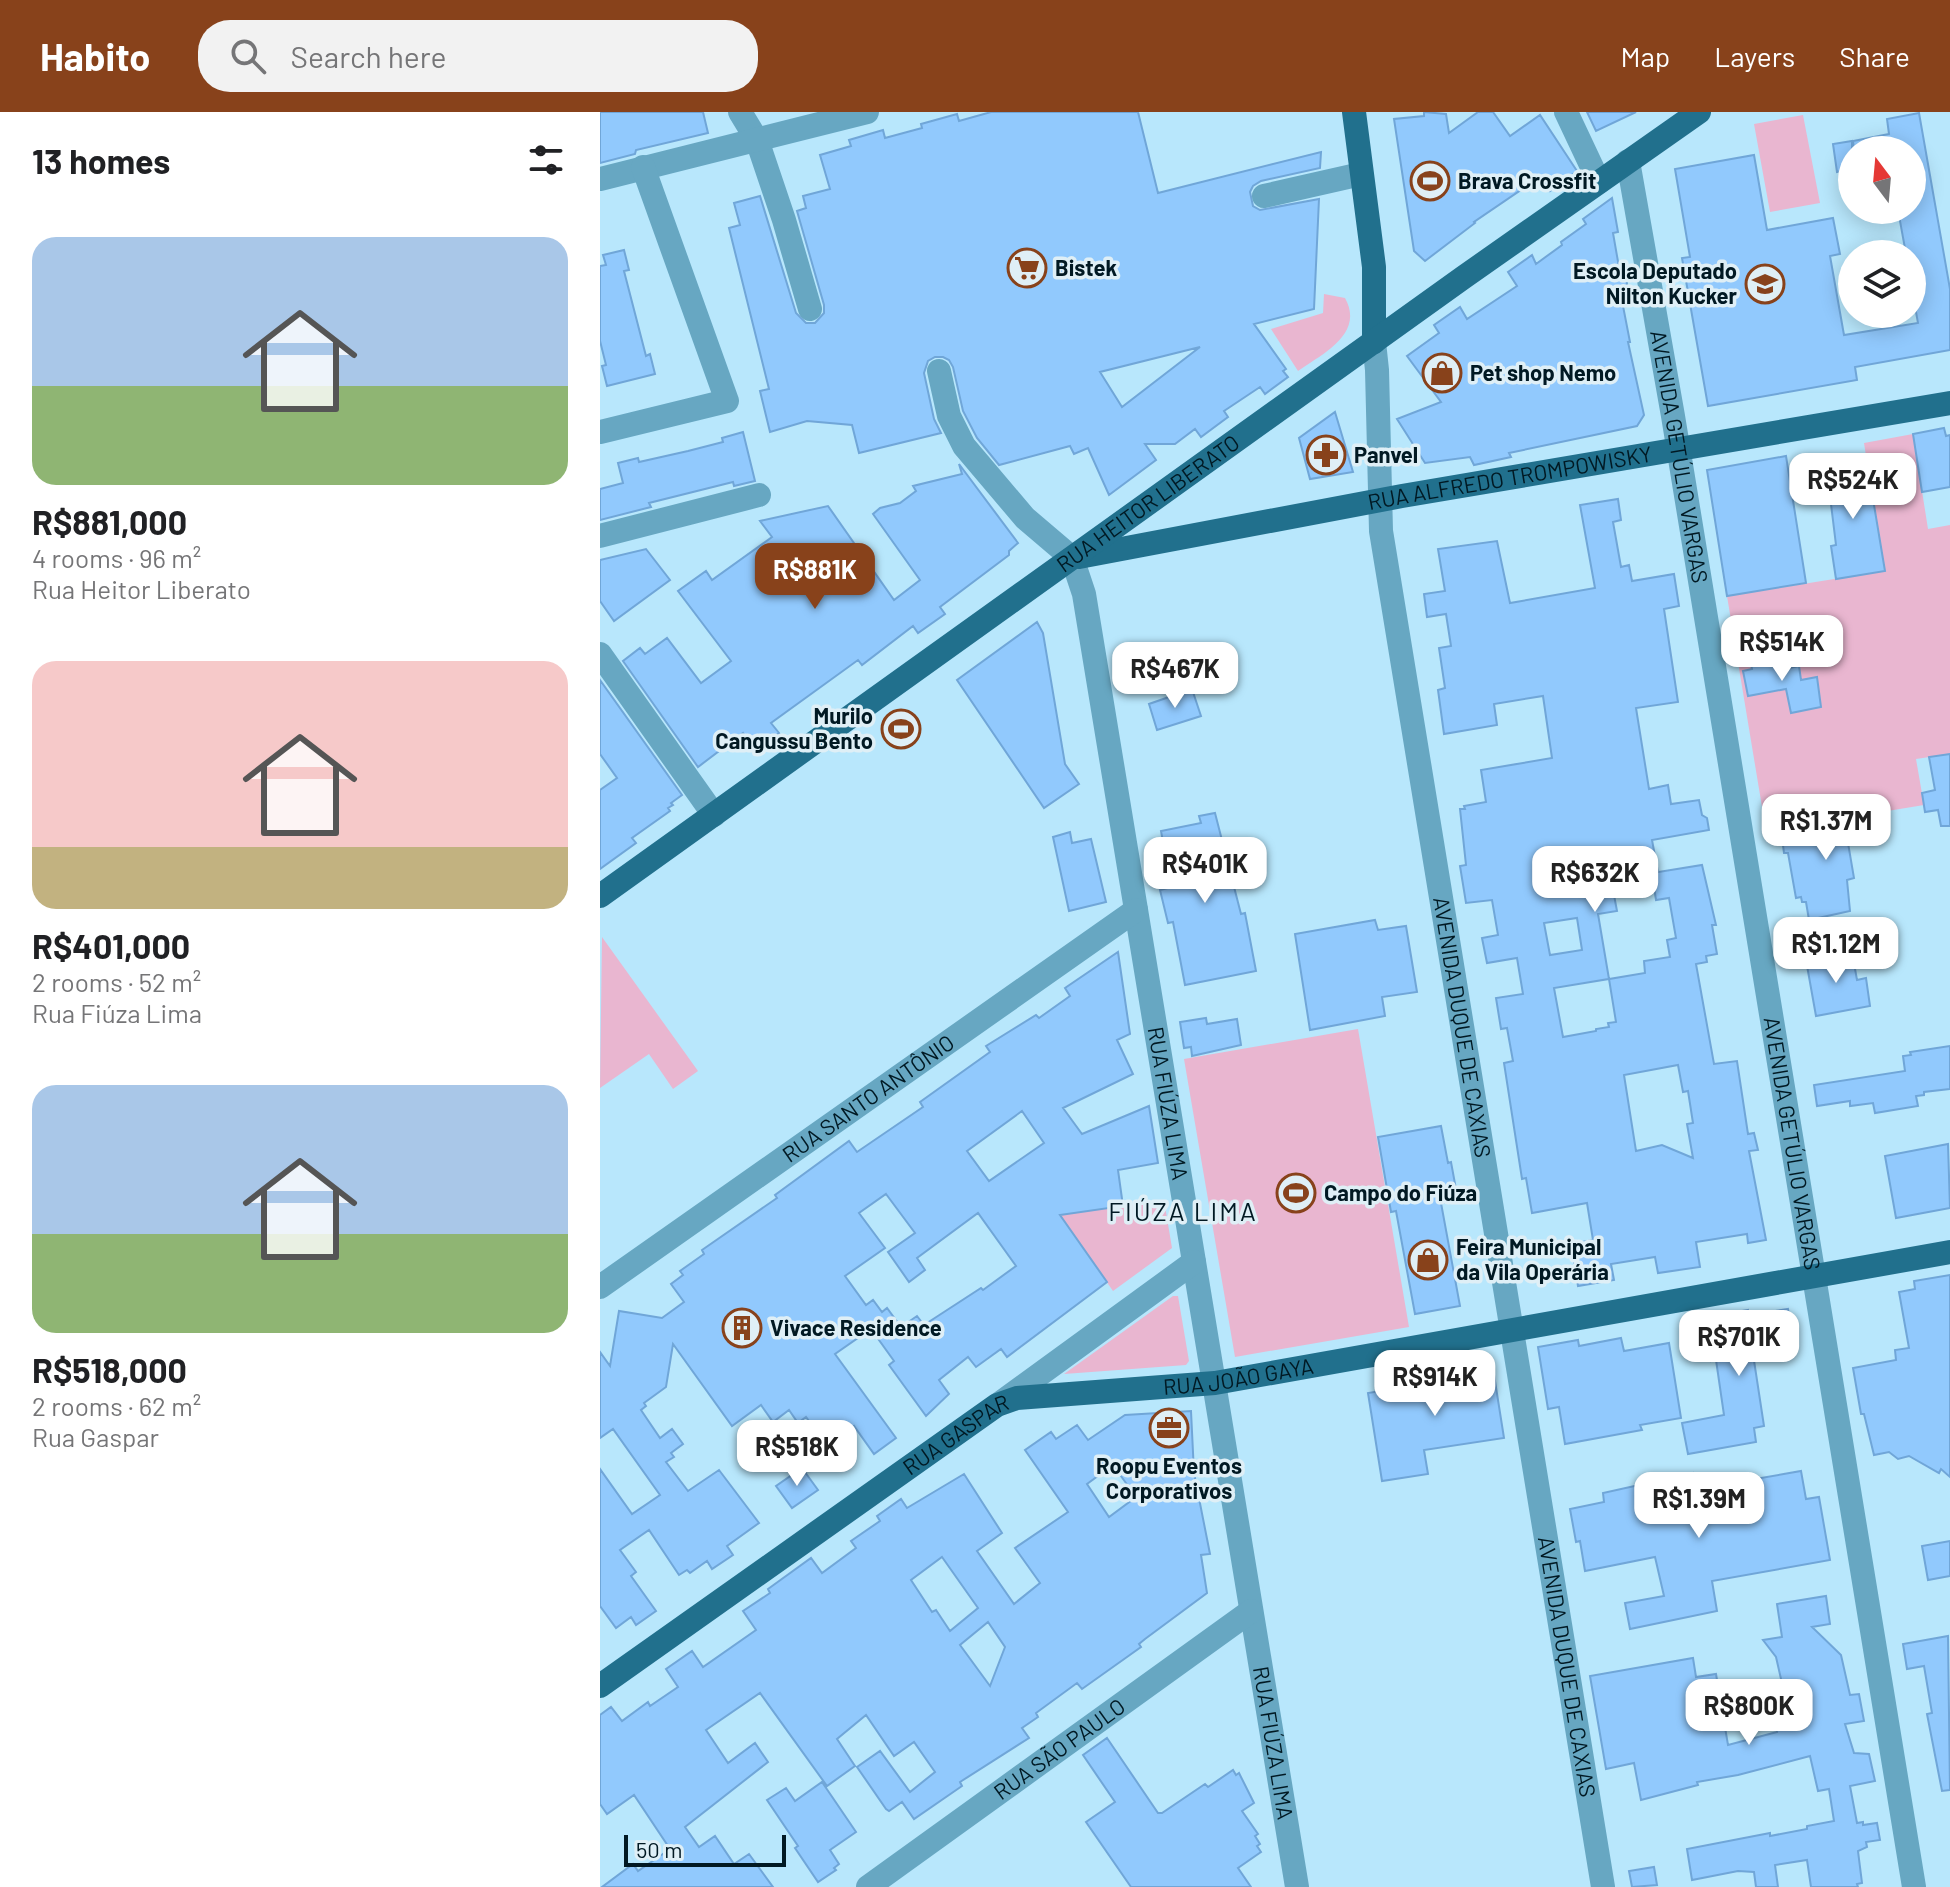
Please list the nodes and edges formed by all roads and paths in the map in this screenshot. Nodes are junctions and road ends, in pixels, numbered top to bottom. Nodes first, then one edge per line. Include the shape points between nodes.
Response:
1 (740, 112) edge
2 (867, 112) edge
3 (1354, 112) edge
4 (1566, 112) edge
5 (1699, 112) edge
6 (757, 140) junction
7 (1628, 161) junction
8 (643, 167) junction
9 (1361, 174) junction
10 (600, 179) edge
11 (1599, 182) junction
12 (1264, 196) dead end
13 (810, 309) dead end
14 (1374, 342) junction
15 (939, 371) dead end
16 (1950, 403) edge
17 (600, 432) edge
18 (1678, 450) junction
19 (759, 495) dead end
20 (1380, 500) junction
21 (600, 536) edge
22 (1072, 558) junction
23 (600, 654) edge
24 (714, 815) junction
25 (600, 896) edge
26 (1136, 910) junction
27 (1950, 1252) edge
28 (1194, 1262) junction
29 (1814, 1277) junction
30 (600, 1287) edge
31 (1511, 1331) junction
32 (1215, 1383) junction
33 (997, 1405) junction
34 (1251, 1611) junction
35 (600, 1686) edge
36 (868, 1887) edge
37 (1297, 1887) edge
38 (1603, 1887) edge
39 (1914, 1887) edge

1 - 6 street
2 - 6 street
3 - 9 main road
4 - 11 street
5 - 7 main road, RUA HEITOR LIBERATO
6 - 8 street
6 - 13 street
7 - 11 main road, RUA HEITOR LIBERATO
7 - 18 street, AVENIDA GETÚLIO VARGAS
8 - 10 street
8 - 17 street via 727,401
9 - 12 street
9 - 14 main road via 1374,267
11 - 14 main road, RUA HEITOR LIBERATO
14 - 20 street, AVENIDA DUQUE DE CAXIAS
14 - 22 main road, RUA HEITOR LIBERATO
15 - 22 street via 949,416 964,446 1025,518
16 - 18 main road, RUA ALFREDO TROMPOWISKY
18 - 20 main road, RUA ALFREDO TROMPOWISKY
18 - 29 street, AVENIDA GETÚLIO VARGAS
19 - 21 street
20 - 22 main road, RUA ALFREDO TROMPOWISKY
20 - 31 street, AVENIDA DUQUE DE CAXIAS
22 - 24 main road, RUA HEITOR LIBERATO
22 - 26 street, RUA FIÚZA LIMA via 1084,594
23 - 24 street
24 - 25 main road, RUA HEITOR LIBERATO
26 - 28 street, RUA FIÚZA LIMA
26 - 30 street, RUA SANTO ANTÔNIO
27 - 29 main road, RUA JOÃO GAYA
28 - 32 street, RUA FIÚZA LIMA
28 - 33 street, RUA GASPAR
29 - 31 main road, RUA JOÃO GAYA
29 - 39 street, AVENIDA GETÚLIO VARGAS
31 - 32 main road, RUA JOÃO GAYA
31 - 38 street, AVENIDA DUQUE DE CAXIAS
32 - 33 main road, RUA JOÃO GAYA via 1017,1398
32 - 34 street, RUA FIÚZA LIMA
33 - 35 main road, RUA GASPAR
34 - 36 street, RUA SÃO PAULO
34 - 37 street, RUA FIÚZA LIMA

